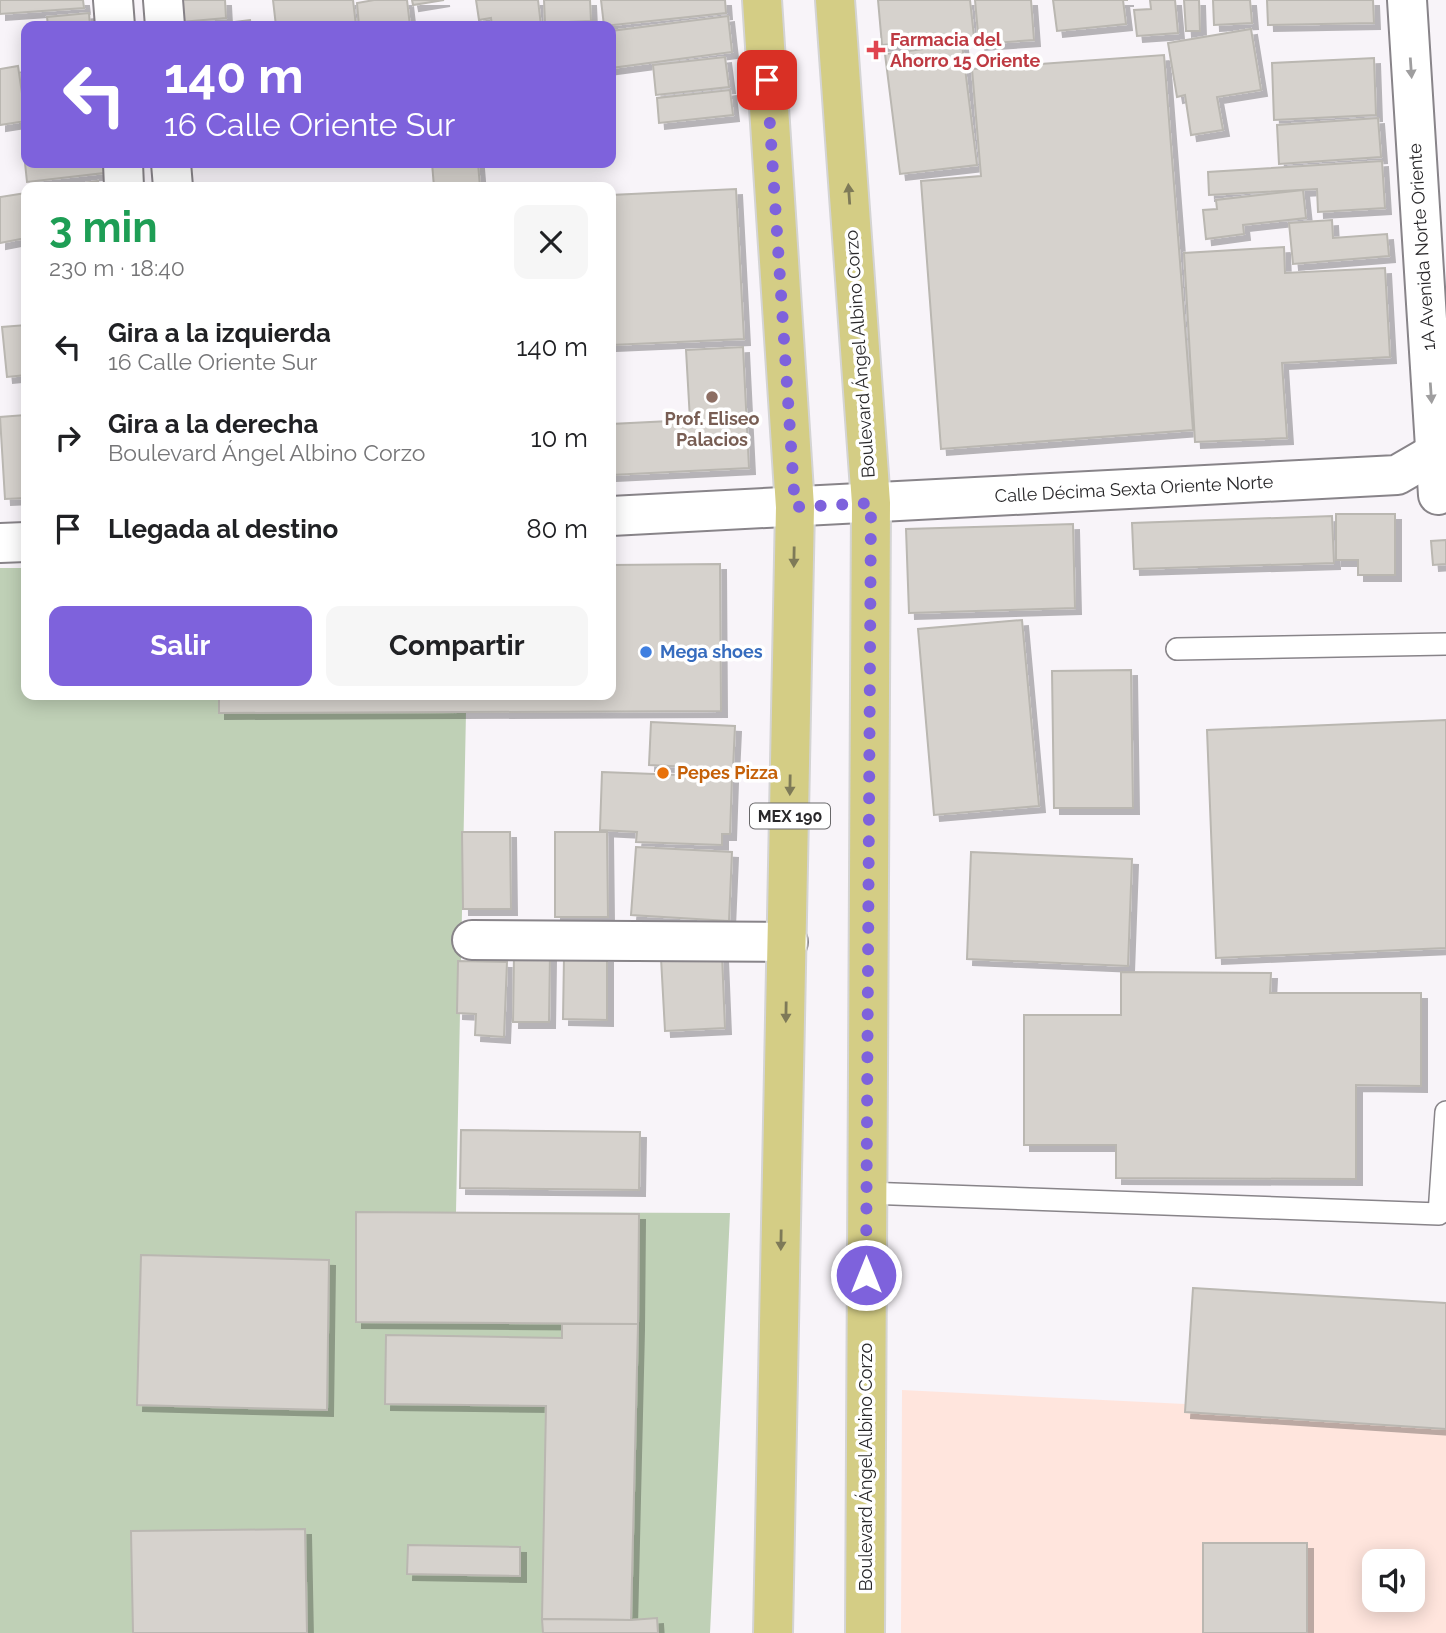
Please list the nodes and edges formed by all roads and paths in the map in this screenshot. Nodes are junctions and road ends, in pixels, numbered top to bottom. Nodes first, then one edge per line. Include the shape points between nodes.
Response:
1 (113, 0) edge
2 (163, 0) edge
3 (762, 0) edge
4 (835, 0) edge
5 (1407, 0) edge
6 (114, 21) edge
7 (165, 21) edge
8 (1441, 453) edge
9 (1397, 475) junction
10 (1443, 499) edge
11 (871, 503) junction
12 (795, 507) junction
13 (616, 516) edge
14 (21, 542) edge
15 (0, 543) edge
16 (1446, 644) edge
17 (1177, 649) dead end
18 (472, 940) dead end
19 (788, 942) junction
20 (1446, 1112) edge
21 (866, 1193) junction
22 (773, 1633) edge
23 (865, 1633) edge

1 - 6 street
2 - 7 street
3 - 12 main road, MEX 190
11 -> 4 main road, Boulevard Ángel Albino Corzo
5 -> 8 street, 1A Avenida Norte Oriente
8 - 9 street, Calle Décima Sexta Oriente Norte
8 - 10 street, 1A Avenida Norte Oriente
9 - 10 street, Calle Décima Sexta Oriente Norte
9 - 11 street, Calle Décima Sexta Oriente Norte
11 - 12 street, Calle Décima Sexta Oriente Norte
11 - 21 main road, Boulevard Ángel Albino Corzo
12 - 13 street, Calle Décima Sexta Oriente Norte
12 -> 19 main road, MEX 190
14 - 15 street
16 - 17 lane
18 - 19 street
19 -> 22 main road, MEX 190
20 - 21 lane via 1439,1214
21 - 23 main road, Boulevard Ángel Albino Corzo

